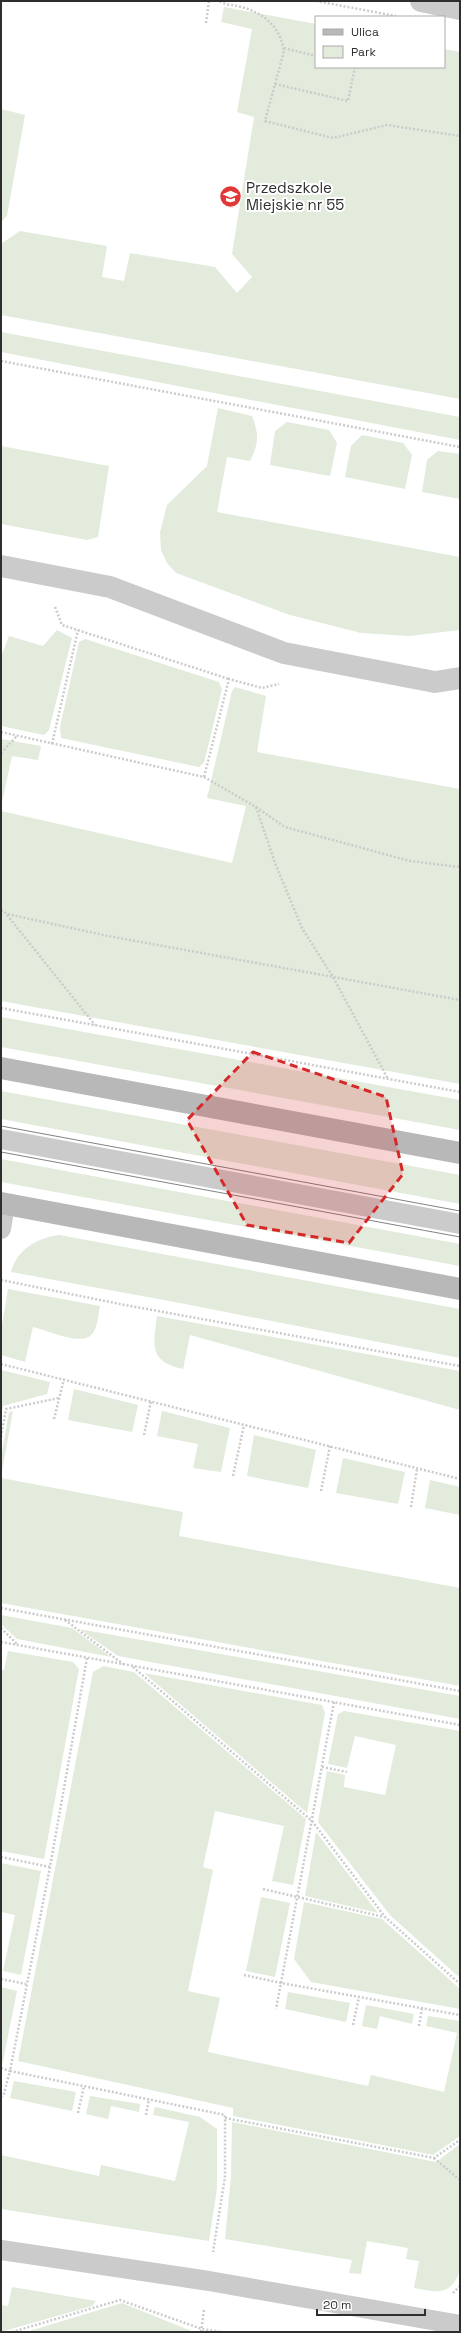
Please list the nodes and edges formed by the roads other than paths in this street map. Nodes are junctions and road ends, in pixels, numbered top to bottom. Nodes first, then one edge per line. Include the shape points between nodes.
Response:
1 (421, 1) edge
2 (460, 9) edge
3 (1, 566) edge
4 (460, 678) edge
5 (1, 1068) edge
6 (1, 1139) edge
7 (460, 1153) edge
8 (3, 1204) edge
9 (460, 1224) edge
10 (1, 1229) edge
11 (460, 1289) edge
12 (1, 2250) edge
13 (460, 2325) edge

1 - 2 street
3 - 4 street via 110,586 284,653 435,682
5 - 7 street
6 - 9 lane
8 - 10 lane
8 - 11 street
12 - 13 lane via 209,2281

